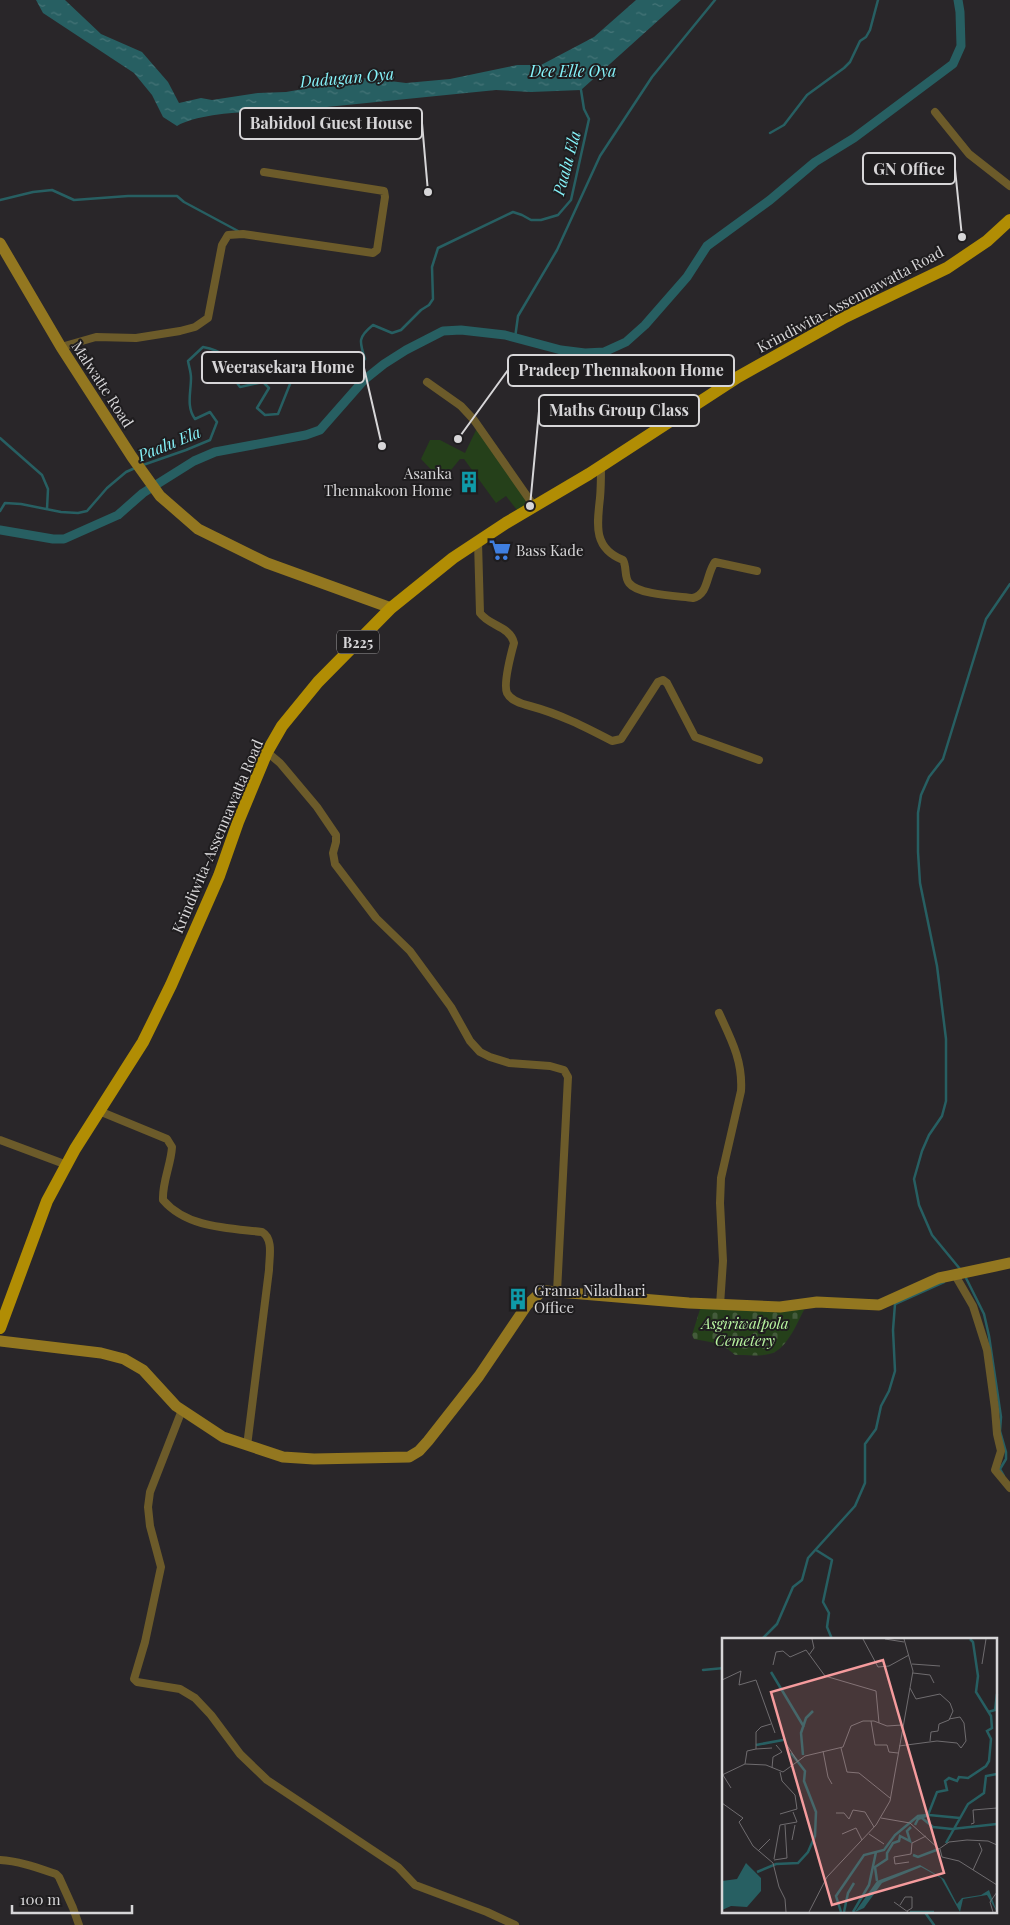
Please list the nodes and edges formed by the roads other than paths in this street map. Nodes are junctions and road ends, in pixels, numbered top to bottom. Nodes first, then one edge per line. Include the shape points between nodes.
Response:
1 (935, 112) dead end
2 (264, 172) dead end
3 (1010, 186) edge
4 (1010, 220) edge
5 (0, 243) edge
6 (61, 347) junction
7 (427, 382) dead end
8 (601, 466) junction
9 (534, 506) junction
10 (478, 542) junction
11 (757, 571) dead end
12 (390, 608) junction
13 (267, 752) junction
14 (758, 760) dead end
15 (718, 1013) dead end
16 (99, 1111) junction
17 (0, 1140) edge
18 (67, 1165) junction
19 (1010, 1263) edge
20 (955, 1275) junction
21 (557, 1292) junction
22 (720, 1304) junction
23 (0, 1328) edge
24 (0, 1341) edge
25 (182, 1410) junction
26 (247, 1446) junction
27 (1010, 1488) edge
28 (0, 1860) edge
29 (79, 1925) edge
30 (515, 1925) edge

1 - 3 street via 969,154
2 - 6 street via 384,191 377,250 373,253 243,234 228,235 222,245 208,318 195,327 136,338 96,337
4 - 8 main road, Krindiwita-Assennawatta Road / B225 via 987,241 947,268 845,317 738,377
5 - 6 street, Malwatte Road
6 - 12 street, Malwatte Road via 149,482 198,529 267,563
7 - 9 street via 461,406 474,420
8 - 9 main road, Krindiwita-Assennawatta Road / B225
8 - 11 street via 598,534 605,548 624,560 630,585 650,593 693,598 704,592 715,562
9 - 10 main road, Krindiwita-Assennawatta Road / B225
10 - 12 main road, Krindiwita-Assennawatta Road / B225
10 - 14 street via 480,613 507,631 514,643 506,691 510,698 577,722 612,741 621,739 662,680 668,683 695,738
12 - 13 main road, Krindiwita-Assennawatta Road / B225 via 318,682 282,726
13 - 16 main road, Krindiwita-Assennawatta Road / B225 via 219,876 171,985 143,1042
13 - 21 street via 317,807 336,835 335,864 376,918 410,951 480,1052 509,1063 564,1070 568,1078
15 - 22 street via 741,1065 742,1077 721,1178 723,1261
16 - 18 main road, Krindiwita-Assennawatta Road / B225
16 - 26 street via 166,1139 172,1147 162,1194 168,1206 209,1226 267,1235 270,1242 269,1270
17 - 18 street
18 - 23 main road, Krindiwita-Assennawatta Road / B225 via 47,1201
19 - 20 street
20 - 22 street via 939,1278 879,1305 817,1302 780,1307
20 - 27 street via 973,1306 987,1350 1001,1451 994,1470
21 - 22 street
21 - 26 street via 540,1293 527,1305 479,1376 428,1441 410,1457 283,1457
24 - 25 street via 102,1353 124,1359 143,1370
25 - 26 street via 222,1437
25 - 30 street via 150,1492 150,1526 161,1567 134,1680 180,1689 195,1698 240,1754 267,1780 398,1867 415,1885
28 - 29 street via 56,1874

